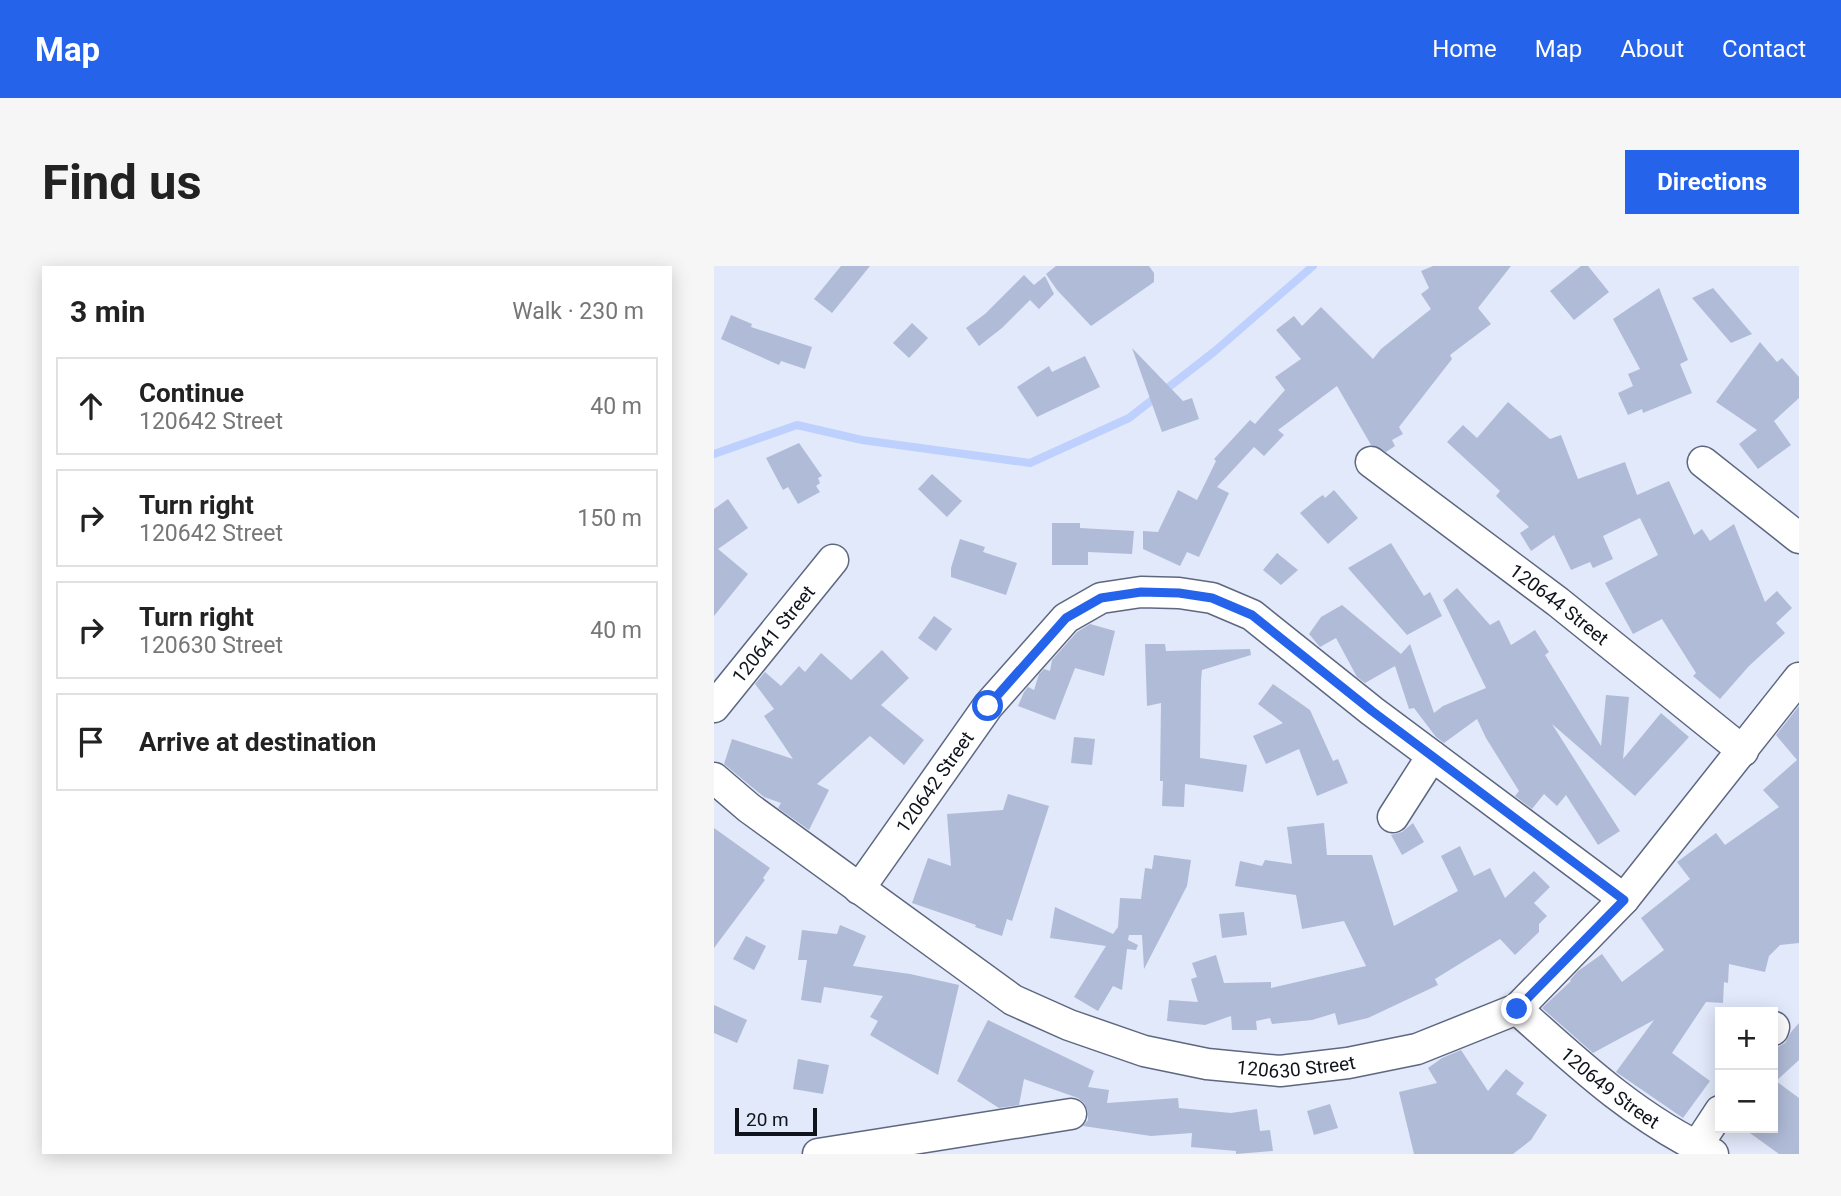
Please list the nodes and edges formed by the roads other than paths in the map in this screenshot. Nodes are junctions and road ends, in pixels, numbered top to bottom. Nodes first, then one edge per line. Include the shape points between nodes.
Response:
1 (1703, 462) dead end
2 (1371, 463) dead end
3 (1799, 538) edge
4 (833, 561) dead end
5 (1799, 678) edge
6 (714, 706) edge
7 (1743, 751) junction
8 (1432, 756) junction
9 (714, 778) edge
10 (1393, 817) dead end
11 (859, 889) junction
12 (1624, 900) junction
13 (1517, 1009) junction
14 (1071, 1114) dead end
15 (1715, 1124) edge
16 (1705, 1150) edge
17 (818, 1154) edge

1 - 3 street
2 - 7 street, 120644 Street via 1558,602
4 - 6 street, 120641 Street
5 - 7 street, 120630 Street
7 - 12 street, 120630 Street
8 - 10 street
8 - 11 street, 120642 Street via 1252,615 1212,598 1179,593 1101,598 1066,618 988,706
8 - 12 street, 120642 Street
9 - 11 street, 120630 Street
11 - 13 street, 120630 Street via 1013,1000 1144,1051 1207,1064 1280,1071 1348,1063 1417,1049
12 - 13 street, 120630 Street
13 - 16 street, 120649 Street via 1599,1082 1653,1121
14 - 17 street
15 - 16 street

